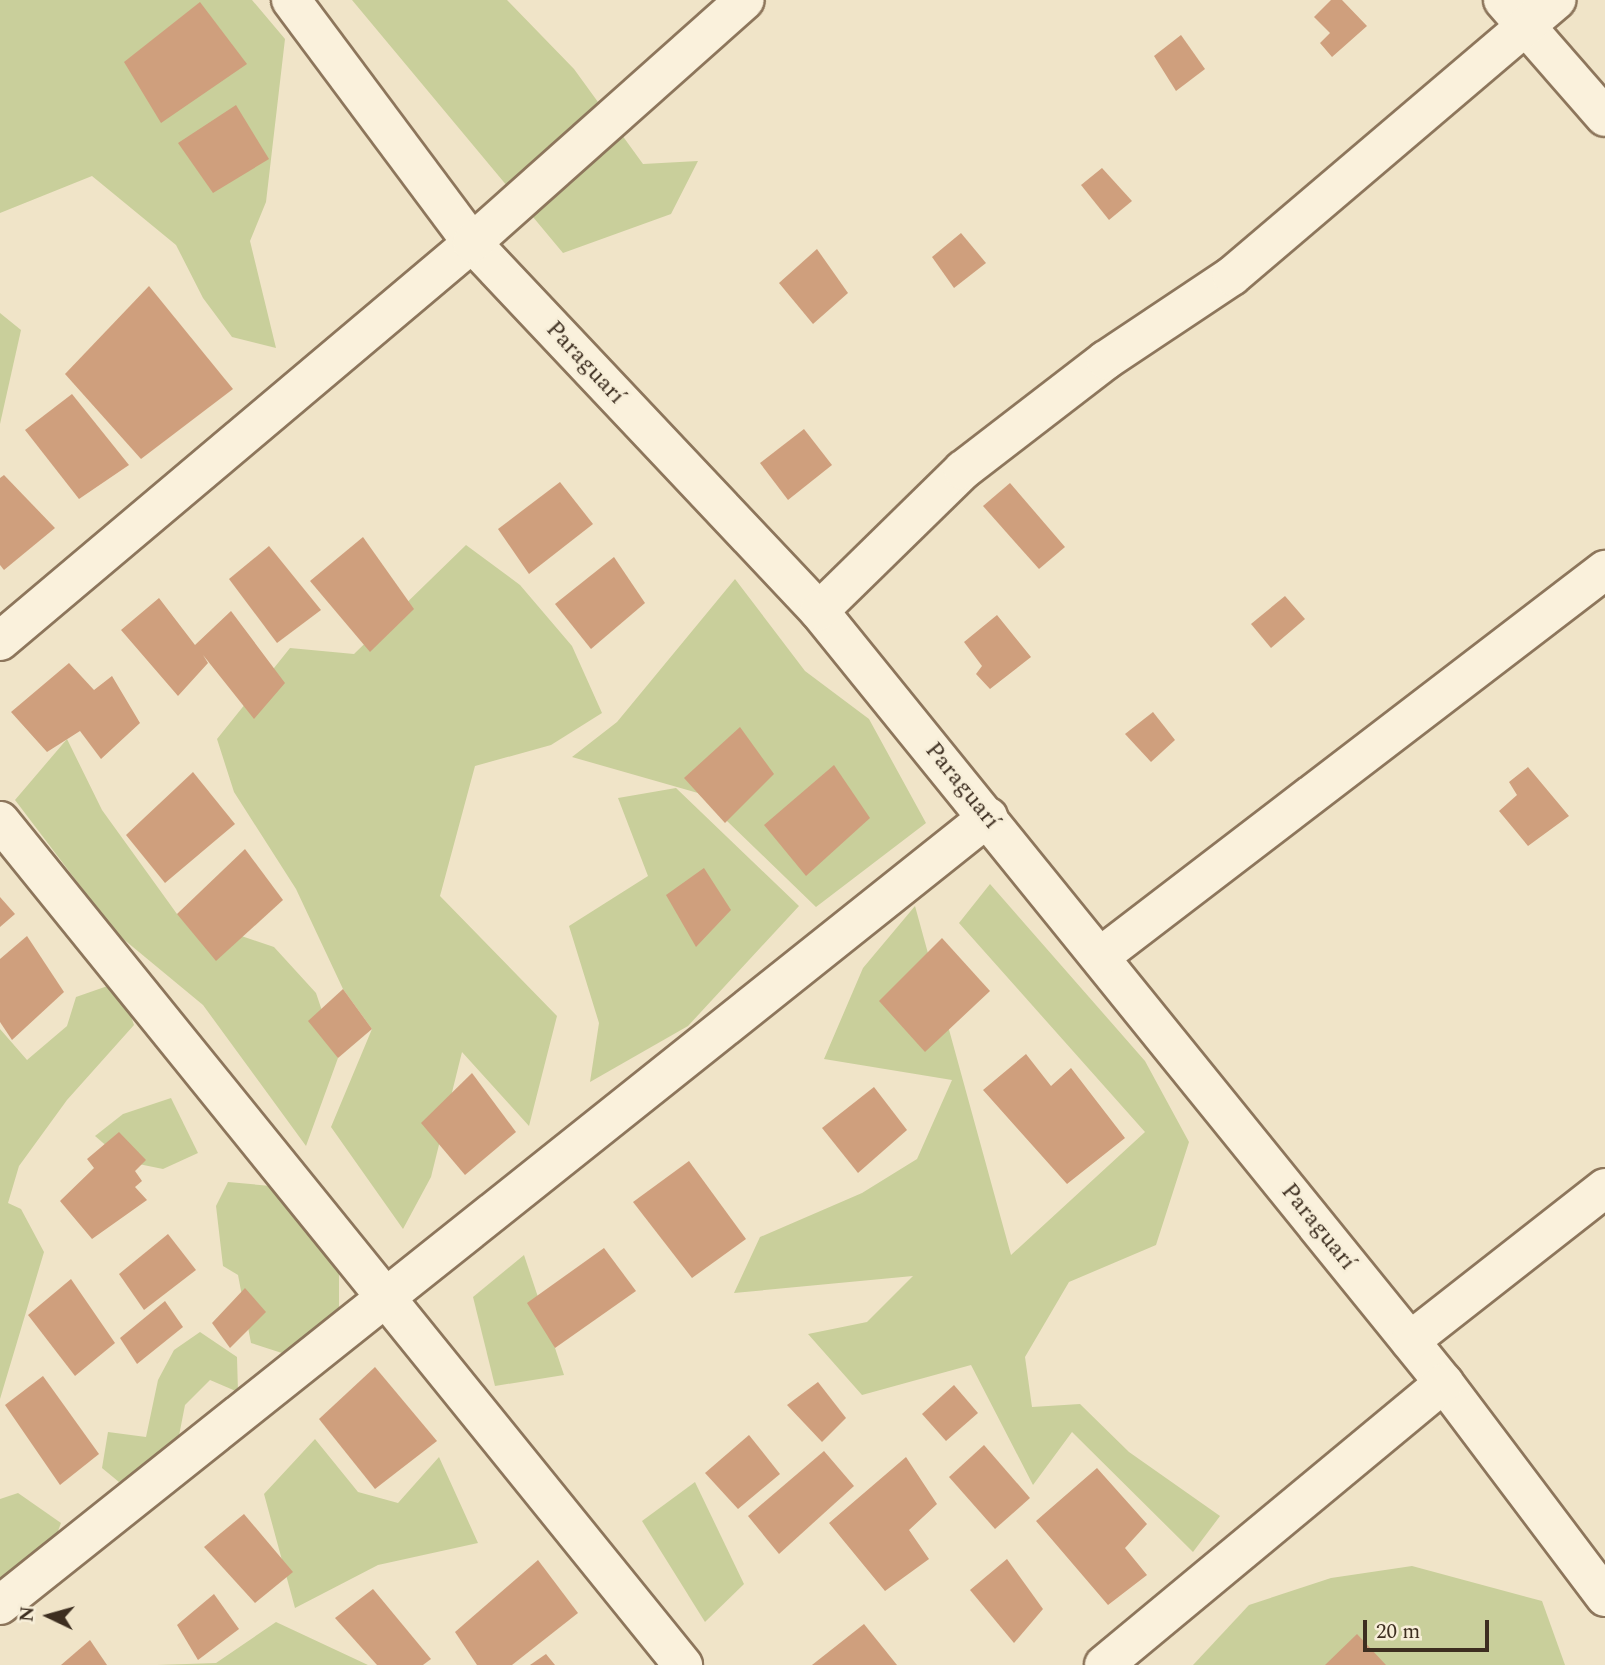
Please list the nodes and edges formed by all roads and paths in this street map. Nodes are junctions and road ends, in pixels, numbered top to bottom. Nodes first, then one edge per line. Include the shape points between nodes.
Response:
1 (291, 0) edge
2 (745, 0) edge
3 (1556, 0) edge
4 (1514, 13) edge
5 (1605, 117) edge
6 (472, 243) junction
7 (1605, 570) edge
8 (819, 611) junction
9 (0, 641) edge
10 (988, 817) junction
11 (0, 821) edge
12 (1101, 956) junction
13 (1605, 1188) edge
14 (386, 1297) junction
15 (1410, 1341) junction
16 (1444, 1383) junction
17 (1605, 1597) edge
18 (0, 1605) edge
19 (683, 1665) edge
20 (1104, 1665) edge

1 - 6 street, Paraguarí
2 - 6 street
3 - 4 street
4 - 5 street
4 - 8 street via 1232,275 1106,360 963,470
6 - 8 street, Paraguarí
6 - 9 street
7 - 12 street
8 - 10 street, Paraguarí
10 - 12 street, Paraguarí
10 - 14 street
11 - 14 street
12 - 15 street, Paraguarí
13 - 15 street
14 - 18 street
14 - 19 street
15 - 16 street, Paraguarí
16 - 17 street, Paraguarí
16 - 20 street

